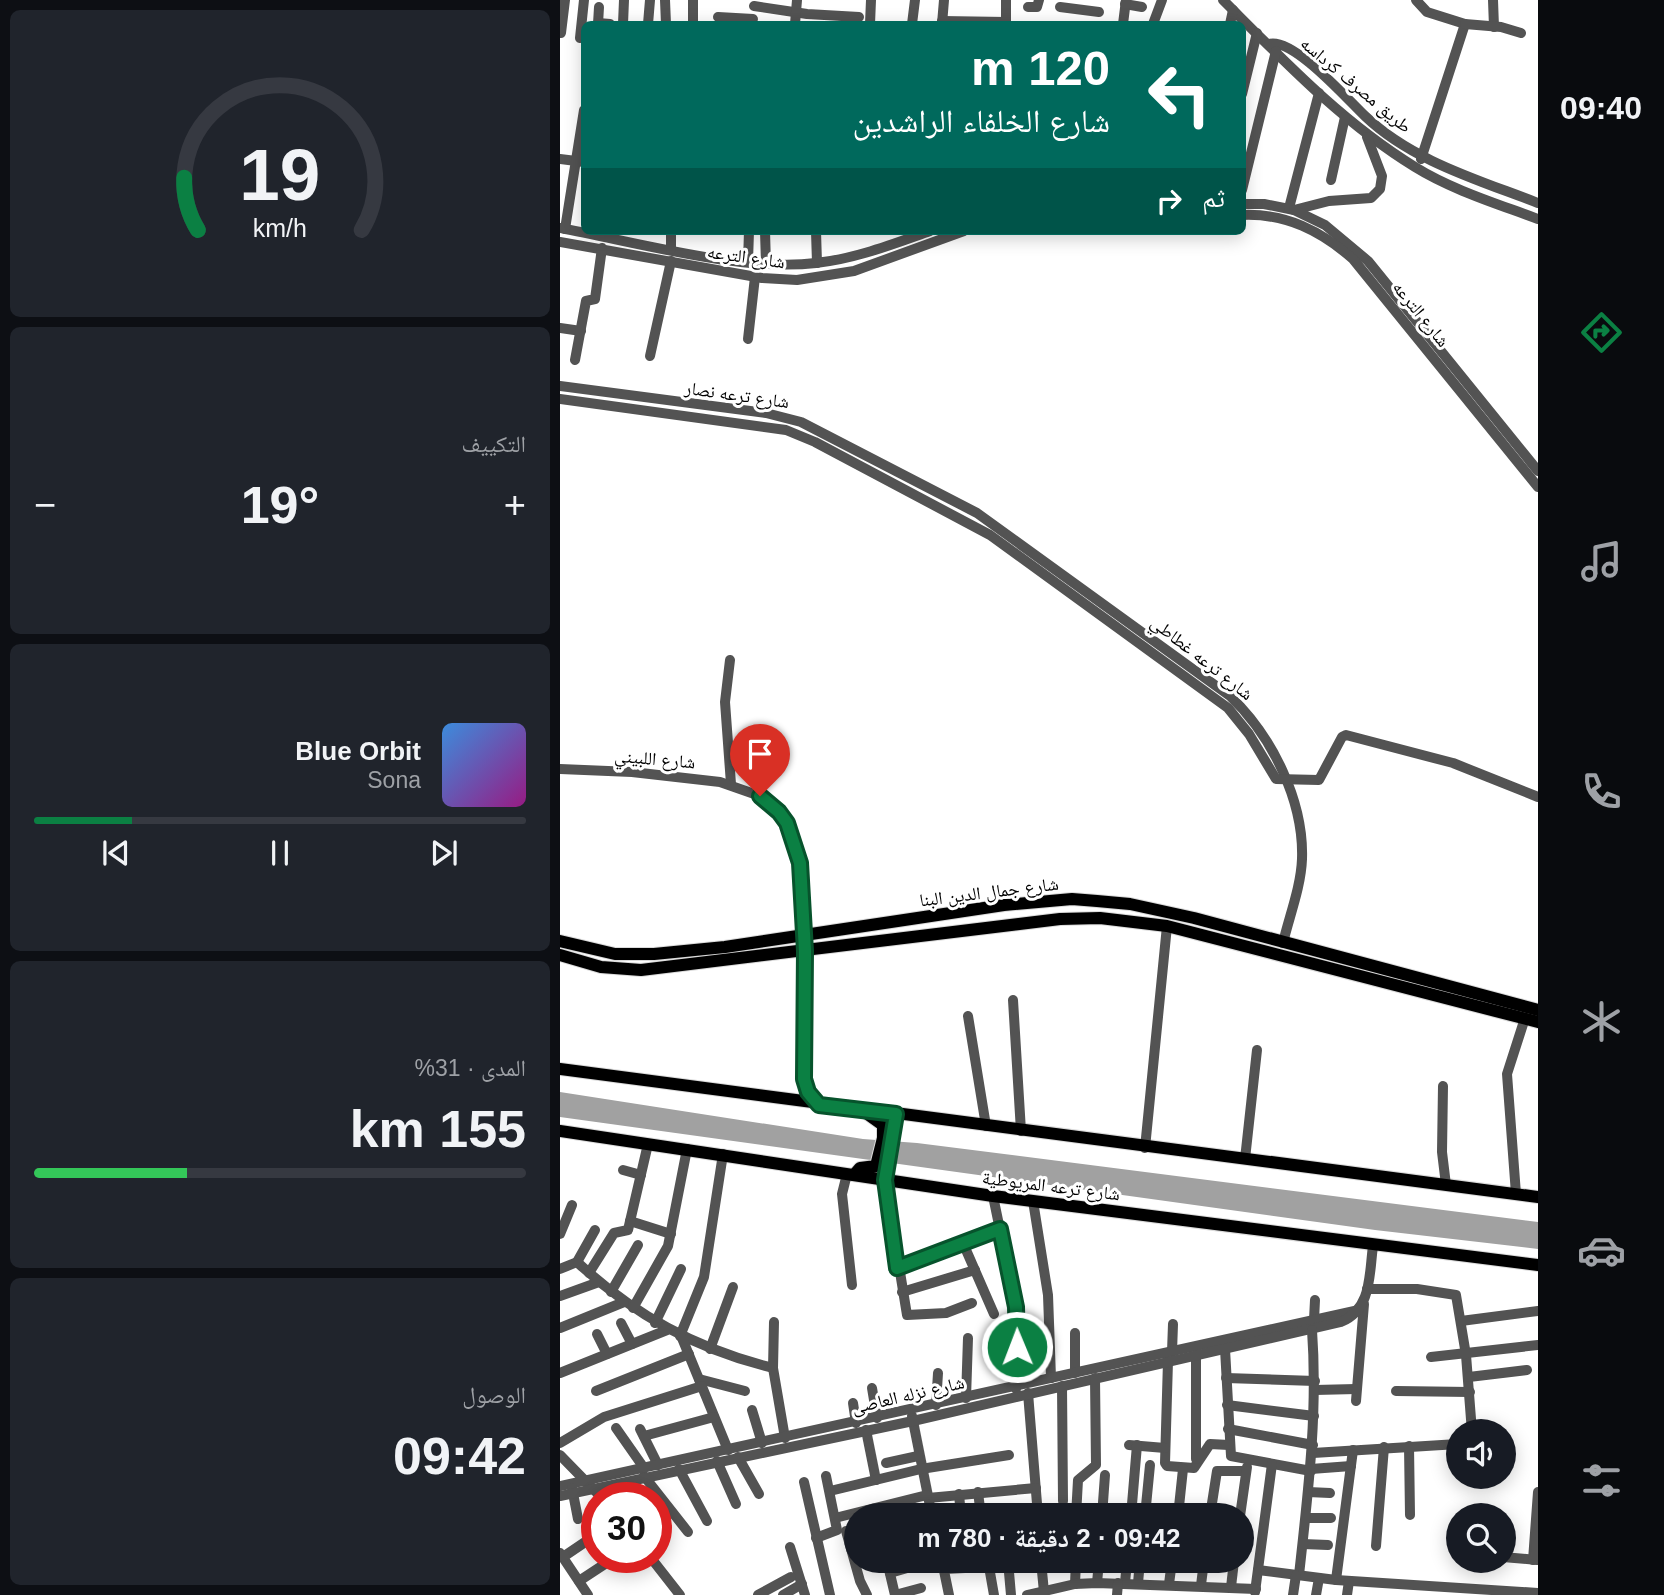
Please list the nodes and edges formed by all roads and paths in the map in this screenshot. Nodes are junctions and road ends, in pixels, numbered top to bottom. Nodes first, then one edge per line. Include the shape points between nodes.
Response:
1 (565, 0) edge
2 (584, 0) edge
3 (624, 0) edge
4 (650, 0) edge
5 (665, 0) edge
6 (693, 0) edge
7 (797, 0) edge
8 (872, 0) edge
9 (915, 0) edge
10 (944, 0) edge
11 (1006, 0) edge
12 (1039, 0) edge
13 (1162, 0) edge
14 (1223, 0) edge
15 (1416, 0) edge
16 (1493, 0) edge
17 (1126, 2) edge
18 (754, 3) edge
19 (769, 3) edge
20 (1083, 5) edge
21 (599, 7) dead end
22 (1028, 7) dead end
23 (1060, 7) dead end
24 (1142, 7) dead end
25 (1233, 10) junction
26 (796, 11) junction
27 (1099, 12) dead end
28 (718, 17) dead end
29 (859, 17) dead end
30 (583, 21) edge
31 (598, 21) edge
32 (623, 21) edge
33 (648, 21) edge
34 (666, 21) edge
35 (693, 21) edge
36 (746, 21) edge
37 (753, 21) edge
38 (795, 21) edge
39 (870, 21) edge
40 (912, 21) edge
41 (942, 21) edge
42 (1006, 21) edge
43 (1123, 21) edge
44 (1154, 21) edge
45 (1231, 21) edge
46 (1244, 21) edge
47 (1246, 23) edge
48 (1465, 24) junction
49 (1494, 27) junction
50 (560, 33) edge
51 (1256, 33) junction
52 (1521, 33) dead end
53 (581, 38) edge
54 (1272, 47) junction
55 (1246, 77) edge
56 (1319, 93) junction
57 (1345, 117) junction
58 (1365, 133) junction
59 (1392, 151) junction
60 (1423, 156) junction
61 (560, 159) edge
62 (1378, 161) junction
63 (581, 162) edge
64 (1417, 169) junction
65 (1246, 171) edge
66 (1331, 180) dead end
67 (1538, 203) edge
68 (1246, 205) edge
69 (1284, 210) junction
70 (1246, 215) edge
71 (1538, 219) edge
72 (562, 229) edge
73 (581, 232) edge
74 (595, 235) edge
75 (671, 235) edge
76 (749, 235) edge
77 (765, 235) edge
78 (816, 235) edge
79 (918, 235) edge
80 (953, 235) edge
81 (560, 242) edge
82 (602, 248) junction
83 (671, 249) junction
84 (671, 261) junction
85 (748, 262) junction
86 (817, 263) junction
87 (766, 264) junction
88 (755, 277) junction
89 (560, 328) edge
90 (580, 331) junction
91 (748, 339) dead end
92 (650, 356) dead end
93 (575, 360) dead end
94 (560, 386) edge
95 (560, 399) edge
96 (1538, 471) edge
97 (922, 483) junction
98 (1538, 487) edge
99 (916, 494) junction
100 (1007, 534) joint
101 (1000, 543) joint
102 (730, 660) dead end
103 (560, 769) edge
104 (1282, 778) junction
105 (731, 784) junction
106 (1538, 797) edge
107 (1167, 926) junction
108 (804, 935) junction
109 (560, 941) edge
110 (1283, 943) junction
111 (805, 951) junction
112 (560, 956) edge
113 (1013, 1000) dead end
114 (1538, 1010) edge
115 (968, 1016) dead end
116 (1525, 1018) junction
117 (1538, 1022) edge
118 (1257, 1050) dead end
119 (560, 1069) edge
120 (1443, 1086) dead end
121 (819, 1105) junction
122 (862, 1110) junction
123 (895, 1120) junction
124 (986, 1126) junction
125 (560, 1131) edge
126 (1021, 1131) junction
127 (648, 1144) junction
128 (1145, 1148) junction
129 (687, 1149) junction
130 (723, 1154) junction
131 (1245, 1159) junction
132 (883, 1164) junction
133 (623, 1170) dead end
134 (641, 1175) junction
135 (850, 1175) junction
136 (885, 1180) junction
137 (1446, 1185) junction
138 (1516, 1194) junction
139 (993, 1196) junction
140 (1538, 1197) edge
141 (1033, 1201) junction
142 (572, 1205) dead end
143 (630, 1221) junction
144 (1000, 1229) junction
145 (595, 1230) dead end
146 (560, 1234) edge
147 (671, 1234) junction
148 (963, 1243) junction
149 (638, 1245) dead end
150 (1373, 1246) junction
151 (577, 1262) junction
152 (1538, 1265) edge
153 (897, 1268) junction
154 (560, 1269) edge
155 (681, 1269) dead end
156 (975, 1270) junction
157 (589, 1273) junction
158 (599, 1282) junction
159 (852, 1284) dead end
160 (733, 1287) dead end
161 (1367, 1289) junction
162 (611, 1292) junction
163 (902, 1292) junction
164 (560, 1296) edge
165 (1315, 1300) dead end
166 (972, 1303) dead end
167 (628, 1305) junction
168 (1362, 1306) junction
169 (1538, 1311) edge
170 (994, 1314) dead end
171 (1461, 1321) junction
172 (621, 1322) dead end
173 (774, 1322) dead end
174 (655, 1323) junction
175 (1173, 1324) dead end
176 (1313, 1325) junction
177 (560, 1328) edge
178 (667, 1329) junction
179 (1076, 1333) dead end
180 (1276, 1333) junction
181 (597, 1334) dead end
182 (681, 1337) junction
183 (968, 1338) dead end
184 (632, 1344) junction
185 (1538, 1345) edge
186 (710, 1349) junction
187 (1225, 1349) junction
188 (607, 1354) junction
189 (689, 1354) junction
190 (1175, 1355) junction
191 (1196, 1355) junction
192 (1466, 1355) junction
193 (1430, 1357) dead end
194 (773, 1368) junction
195 (1527, 1370) dead end
196 (560, 1373) edge
197 (938, 1373) dead end
198 (1075, 1373) junction
199 (1469, 1377) junction
200 (1051, 1378) junction
201 (1095, 1378) junction
202 (1226, 1378) junction
203 (700, 1382) junction
204 (1062, 1386) junction
205 (1315, 1386) junction
206 (872, 1388) dead end
207 (596, 1391) dead end
208 (745, 1391) dead end
209 (1016, 1391) junction
210 (1396, 1391) dead end
211 (1470, 1392) junction
212 (1028, 1393) junction
213 (966, 1398) junction
214 (853, 1403) dead end
215 (936, 1405) junction
216 (1227, 1405) junction
217 (752, 1410) dead end
218 (911, 1410) junction
219 (1314, 1416) junction
220 (714, 1417) junction
221 (877, 1418) junction
222 (1471, 1419) edge
223 (913, 1421) junction
224 (856, 1423) junction
225 (615, 1428) dead end
226 (1228, 1429) junction
227 (866, 1430) junction
228 (785, 1438) junction
229 (560, 1443) edge
230 (762, 1443) junction
231 (1446, 1444) edge
232 (1229, 1445) junction
233 (1409, 1446) junction
234 (1384, 1447) junction
235 (1165, 1448) junction
236 (1313, 1449) junction
237 (728, 1450) junction
238 (1353, 1450) junction
239 (560, 1455) edge
240 (1009, 1455) dead end
241 (918, 1456) junction
242 (738, 1457) junction
243 (717, 1461) junction
244 (886, 1463) dead end
245 (1196, 1464) junction
246 (1272, 1464) junction
247 (658, 1465) junction
248 (1150, 1465) dead end
249 (1247, 1465) junction
250 (1351, 1465) junction
251 (679, 1469) junction
252 (921, 1469) junction
253 (1183, 1469) junction
254 (1311, 1470) junction
255 (644, 1472) junction
256 (1105, 1475) dead end
257 (826, 1476) dead end
258 (876, 1480) junction
259 (587, 1482) edge
260 (598, 1482) edge
261 (804, 1482) dead end
262 (568, 1488) edge
263 (1036, 1488) junction
264 (830, 1491) junction
265 (978, 1492) junction
266 (1538, 1492) edge
267 (1308, 1493) junction
268 (1330, 1493) dead end
269 (759, 1494) dead end
270 (959, 1494) junction
271 (560, 1496) edge
272 (928, 1497) junction
273 (1063, 1501) dead end
274 (907, 1503) edge
275 (929, 1503) edge
276 (960, 1503) edge
277 (980, 1503) edge
278 (1037, 1503) edge
279 (1077, 1503) edge
280 (1103, 1503) edge
281 (1131, 1503) edge
282 (1146, 1503) edge
283 (1179, 1503) edge
284 (1212, 1503) edge
285 (1242, 1503) edge
286 (736, 1504) dead end
287 (1410, 1515) dead end
288 (844, 1517) edge
289 (835, 1518) junction
290 (1306, 1518) junction
291 (1331, 1518) dead end
292 (578, 1519) dead end
293 (707, 1521) dead end
294 (688, 1532) dead end
295 (816, 1538) junction
296 (581, 1543) edge
297 (1303, 1544) junction
298 (1328, 1545) dead end
299 (1376, 1546) dead end
300 (790, 1547) dead end
301 (561, 1555) edge
302 (1516, 1558) edge
303 (1536, 1560) edge
304 (1258, 1570) junction
305 (591, 1573) edge
306 (663, 1573) edge
307 (857, 1573) edge
308 (890, 1573) edge
309 (939, 1573) edge
310 (990, 1573) edge
311 (1008, 1573) edge
312 (1042, 1573) edge
313 (1075, 1573) edge
314 (1098, 1573) edge
315 (1124, 1573) edge
316 (1141, 1573) edge
317 (1171, 1573) edge
318 (1203, 1573) edge
319 (1233, 1573) edge
320 (1298, 1575) junction
321 (791, 1577) dead end
322 (1319, 1578) junction
323 (1336, 1580) junction
324 (1349, 1580) junction
325 (579, 1581) junction
326 (1097, 1583) junction
327 (1121, 1583) junction
328 (1141, 1583) junction
329 (1075, 1584) junction
330 (1170, 1584) junction
331 (1202, 1586) junction
332 (1231, 1587) junction
333 (921, 1588) dead end
334 (803, 1590) edge
335 (1182, 1590) edge
336 (1213, 1591) edge
337 (1044, 1592) junction
338 (1256, 1592) edge
339 (1538, 1592) edge
340 (588, 1595) edge
341 (680, 1595) edge
342 (758, 1595) edge
343 (783, 1595) edge
344 (830, 1595) edge
345 (867, 1595) edge
346 (895, 1595) edge
347 (949, 1595) edge
348 (994, 1595) edge
349 (1011, 1595) edge
350 (1027, 1595) edge
351 (1117, 1595) edge
352 (1143, 1595) edge
353 (1293, 1595) edge
354 (1316, 1595) edge
355 (1347, 1595) edge

1 - 50 street
2 - 30 street
3 - 32 street
4 - 33 street
5 - 34 street
6 - 35 street
7 - 26 street
8 - 39 street
9 - 40 street
10 - 41 street
11 - 42 street
12 - 22 street via 1037,7
13 - 44 street
14 - 25 street, طريق مصرف كرداسه
15 - 48 street via 1427,12
16 - 49 street
17 - 24 street
17 - 43 street
18 - 19 street
18 - 37 street
19 - 26 street
20 - 23 street
20 - 27 street
21 - 31 street
25 - 45 street
25 - 46 street, طريق مصرف كرداسه
26 - 29 street
26 - 38 street
28 - 36 street
47 - 51 street, طريق مصرف كرداسه
48 - 49 street
48 - 60 street
49 - 52 street
50 - 53 street
51 - 54 street, طريق مصرف كرداسه
51 - 55 street
54 - 56 street, طريق مصرف كرداسه
54 - 60 street, طريق مصرف كرداسه via 1280,43 1297,54 1380,129
54 - 65 street
56 - 57 street, طريق مصرف كرداسه
56 - 69 street
57 - 58 street, طريق مصرف كرداسه
57 - 66 street
58 - 59 street, طريق مصرف كرداسه
58 - 62 street, شارع الترعه
59 - 62 street via 1382,153
59 - 64 street, طريق مصرف كرداسه
60 - 64 street
60 - 67 street, طريق مصرف كرداسه
61 - 63 street
62 - 69 street, شارع الترعه via 1382,183 1371,198
63 - 72 street, شارع الترعه
64 - 71 street, طريق مصرف كرداسه
68 - 69 street, شارع الترعه
69 - 70 street, شارع الترعه
69 - 96 street via 1341,236 1368,261
69 - 98 street, شارع الترعه via 1324,236 1368,274
72 - 73 street, شارع الترعه
74 - 83 street, شارع الترعه
75 - 83 street
76 - 85 street
77 - 87 street
78 - 86 street
79 - 86 street, شارع الترعه
80 - 88 street, شارع الترعه via 874,265 823,278
81 - 82 street, شارع الترعه
82 - 84 street, شارع الترعه
82 - 90 street via 595,299 586,301
83 - 85 street, شارع الترعه
84 - 88 street, شارع الترعه
84 - 92 street
85 - 87 street, شارع الترعه
86 - 87 street, شارع الترعه
88 - 91 street
89 - 90 street
90 - 93 street
94 - 97 street, شارع ترعه نصار via 790,418
95 - 99 street, شارع ترعه نصار via 786,430
97 - 99 street
97 - 100 street, شارع ترعه نصار
99 - 101 street, شارع ترعه نصار
100 - 104 street, شارع ترعه غطاطي via 1230,696 1250,716
101 - 104 street, شارع ترعه غطاطي via 1228,708
102 - 105 street via 725,690
103 - 105 street, شارع اللبيني
104 - 106 street via 1319,780 1346,735 1453,763
104 - 110 street, شارع ترعه غطاطي via 1302,856
105 - 108 street, شارع اللبيني via 766,800 793,834 803,880
107 - 111 main road, شارع جمال الدين البنا via 1100,918 1060,919
107 - 116 main road, شارع جمال الدين البنا
107 - 128 street
108 - 109 main road, شارع جمال الدين البنا via 638,955 607,953
108 - 110 main road, شارع جمال الدين البنا via 1072,899 1130,904
108 - 111 street, شارع اللبيني
110 - 114 main road, شارع جمال الدين البنا
111 - 112 main road, شارع جمال الدين البنا via 641,970 601,967
111 - 121 street, شارع اللبيني via 804,1079
113 - 126 street
115 - 124 street
116 - 117 main road, شارع جمال الدين البنا
116 - 138 street via 1507,1074
118 - 131 street
119 - 121 main road
120 - 137 street
121 - 122 main road
122 - 123 main road
122 - 132 main road via 883,1125
123 - 124 main road
123 - 132 main road
124 - 126 main road
125 - 127 main road, شارع ترعه المريوطية
126 - 128 main road
127 - 129 main road, شارع ترعه المريوطية
127 - 134 street
128 - 131 main road
129 - 130 main road, شارع ترعه المريوطية
129 - 147 street
130 - 135 main road, شارع ترعه المريوطية
130 - 182 street via 704,1277
131 - 137 main road
132 - 135 main road
132 - 136 main road
133 - 134 street
134 - 143 street
135 - 136 main road, شارع ترعه المريوطية
135 - 159 street via 842,1194
136 - 139 main road, شارع ترعه المريوطية
136 - 153 street
137 - 138 main road
138 - 140 main road
139 - 141 main road, شارع ترعه المريوطية
139 - 144 street
141 - 150 main road, شارع ترعه المريوطية
141 - 200 street via 1048,1295
142 - 146 street
143 - 147 street
143 - 157 street via 626,1233 614,1233
144 - 148 street
144 - 209 street via 1016,1307
145 - 151 street
147 - 167 street via 667,1251
148 - 153 street
148 - 156 street
149 - 162 street
150 - 152 main road, شارع ترعه المريوطية
150 - 161 street
151 - 154 street
151 - 157 street
153 - 163 street
155 - 174 street
156 - 163 street
156 - 170 street
157 - 158 street
158 - 162 street
158 - 164 street
160 - 186 street
161 - 168 street
161 - 171 street via 1453,1293
162 - 167 street
163 - 166 street via 905,1311 911,1316 946,1313
165 - 176 street
167 - 174 street
167 - 177 street
168 - 176 street, شارع نزله العاصى via 1348,1319
168 - 205 street via 1356,1395
169 - 171 street
171 - 192 street
172 - 184 street
173 - 194 street
174 - 178 street
175 - 190 street
176 - 180 street, شارع نزله العاصى
176 - 205 street
178 - 182 street
178 - 184 street
179 - 198 street
180 - 187 street, شارع نزله العاصى
180 - 190 street, شارع نزله العاصى
181 - 188 street
182 - 186 street
182 - 189 street
183 - 213 street
184 - 188 street
185 - 192 street
186 - 194 street
187 - 191 street, شارع نزله العاصى
187 - 202 street
188 - 196 street
189 - 203 street
189 - 207 street
190 - 191 street, شارع نزله العاصى
190 - 198 street, شارع نزله العاصى
190 - 201 street, شارع نزله العاصى
190 - 235 street
191 - 245 street
192 - 193 street
192 - 199 street
194 - 228 street
195 - 199 street
197 - 215 street
198 - 200 street, شارع نزله العاصى
199 - 211 street
200 - 209 street, شارع نزله العاصى
201 - 204 street, شارع نزله العاصى
201 - 279 street via 1096,1465 1078,1480
202 - 205 street
202 - 216 street
203 - 208 street
203 - 220 street
203 - 229 street via 611,1415
204 - 212 street, شارع نزله العاصى
204 - 273 street
205 - 219 street
206 - 221 street
209 - 212 street, شارع نزله العاصى
209 - 213 street, شارع نزله العاصى
209 - 223 street, شارع نزله العاصى
210 - 211 street
211 - 222 street
212 - 263 street
213 - 215 street, شارع نزله العاصى
214 - 224 street
215 - 218 street, شارع نزله العاصى
216 - 219 street
216 - 226 street
217 - 230 street
218 - 221 street, شارع نزله العاصى
218 - 223 street
219 - 236 street
220 - 237 street
220 - 247 street via 642,1432
221 - 224 street, شارع نزله العاصى
223 - 227 street, شارع نزله العاصى
223 - 241 street
224 - 228 street, شارع نزله العاصى
225 - 255 street
226 - 232 street
226 - 236 street
227 - 242 street, شارع نزله العاصى
227 - 258 street
228 - 230 street, شارع نزله العاصى
230 - 237 street, شارع نزله العاصى
231 - 233 street
232 - 245 street via 1209,1444
232 - 249 street via 1231,1456
233 - 234 street
233 - 287 street
234 - 238 street
234 - 299 street
235 - 253 street via 1165,1463
235 - 281 street via 1133,1445
236 - 238 street
236 - 254 street
237 - 247 street, شارع نزله العاصى
238 - 250 street
239 - 259 street
240 - 252 street
241 - 244 street
241 - 252 street
242 - 243 street, شارع نزله العاصى
242 - 269 street
243 - 251 street, شارع نزله العاصى
243 - 286 street
245 - 253 street
246 - 249 street
246 - 254 street
246 - 304 street
247 - 255 street, شارع نزله العاصى
248 - 282 street
249 - 284 street via 1217,1471
249 - 285 street
250 - 254 street
250 - 323 street
251 - 255 street, شارع نزله العاصى
251 - 293 street
252 - 258 street
252 - 272 street
253 - 283 street
254 - 267 street
255 - 260 street, شارع نزله العاصى
255 - 294 street
256 - 280 street
257 - 264 street
258 - 264 street
261 - 295 street
262 - 271 street, شارع نزله العاصى
262 - 292 street
263 - 265 street
263 - 278 street
264 - 289 street
265 - 270 street
265 - 277 street
266 - 303 street
267 - 268 street
267 - 290 street
270 - 272 street
270 - 276 street
272 - 274 street
272 - 275 street
288 - 289 street
289 - 295 street via 837,1530
290 - 291 street
290 - 297 street
295 - 344 street
296 - 301 street
297 - 298 street
297 - 320 street
300 - 334 street
301 - 325 street
302 - 303 street
304 - 320 street
304 - 338 street
305 - 325 street
306 - 341 street
307 - 345 street
308 - 346 street
309 - 347 street
310 - 348 street
311 - 349 street
312 - 337 street
313 - 329 street
314 - 326 street
315 - 327 street
316 - 328 street
317 - 330 street
318 - 331 street
319 - 332 street
320 - 322 street
320 - 353 street
321 - 342 street
322 - 323 street
322 - 354 street
323 - 324 street
324 - 339 street
324 - 355 street
325 - 340 street
326 - 327 street
326 - 329 street
327 - 328 street
327 - 351 street
328 - 330 street
328 - 352 street
329 - 337 street
330 - 335 street
331 - 335 street
331 - 336 street
332 - 336 street
332 - 338 street
333 - 346 street
334 - 343 street
337 - 350 street

